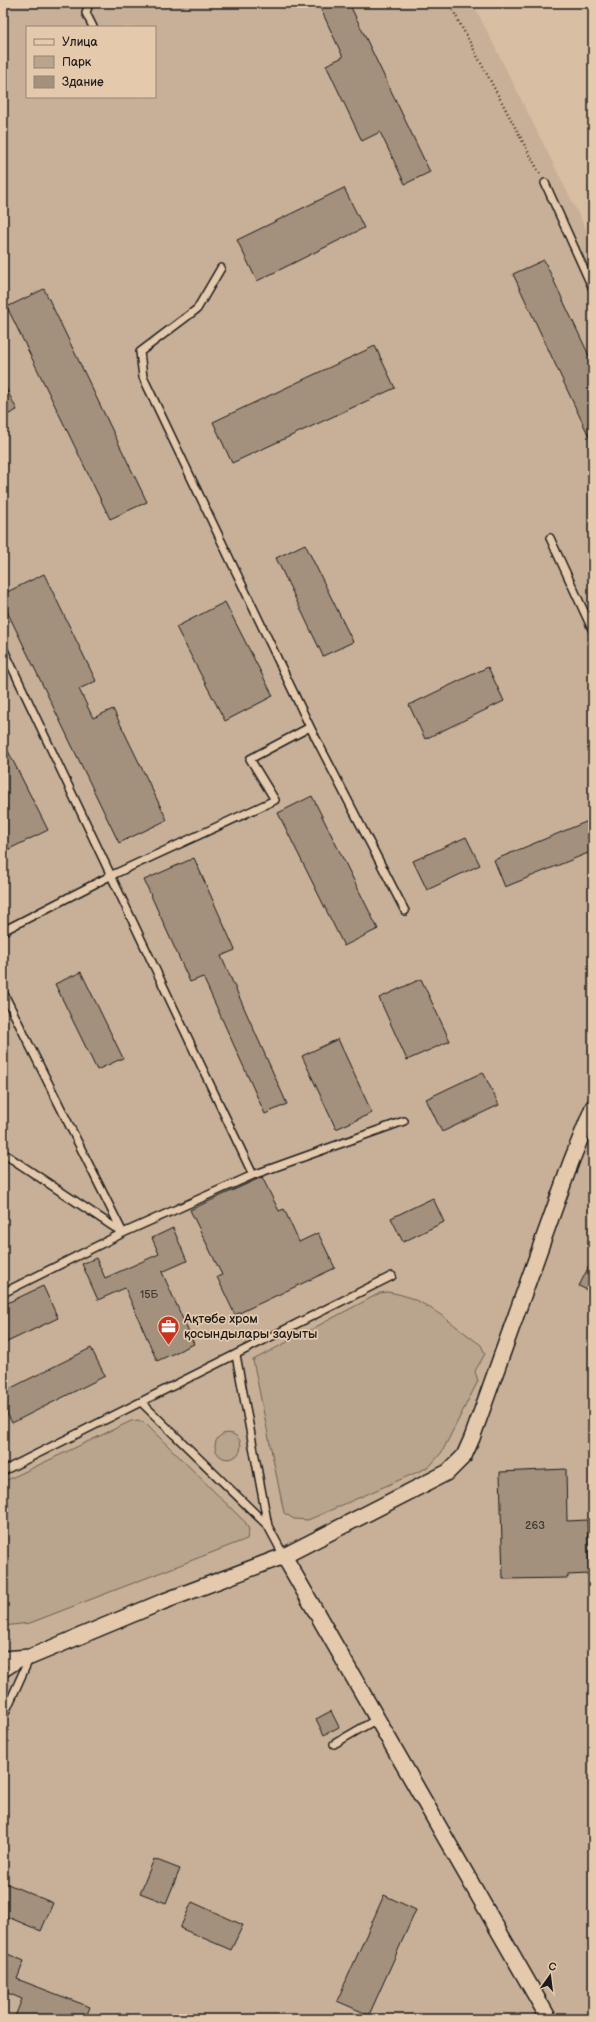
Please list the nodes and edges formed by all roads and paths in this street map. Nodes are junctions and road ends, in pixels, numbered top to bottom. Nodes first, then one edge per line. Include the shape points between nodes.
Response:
1 (89, 3) edge
2 (449, 3) edge
3 (92, 26) edge
4 (545, 183) joint
5 (221, 268) dead end
6 (593, 289) edge
7 (550, 538) dead end
8 (593, 631) edge
9 (3, 648) edge
10 (310, 727) junction
11 (110, 876) junction
12 (405, 911) dead end
13 (3, 930) edge
14 (3, 992) edge
15 (593, 1107) edge
16 (404, 1121) dead end
17 (3, 1153) edge
18 (253, 1175) junction
19 (123, 1233) junction
20 (392, 1276) dead end
21 (3, 1293) edge
22 (236, 1354) junction
23 (141, 1402) junction
24 (3, 1471) edge
25 (268, 1526) junction
26 (284, 1556) junction
27 (30, 1657) junction
28 (3, 1659) edge
29 (3, 1674) edge
30 (3, 1717) edge
31 (377, 1719) junction
32 (334, 1744) dead end
33 (549, 2019) edge

1 - 3 lane via 86,13
2 - 4 path
4 - 6 lane
5 - 10 lane via 197,309 140,352 143,377
7 - 8 lane
9 - 11 lane
10 - 11 lane via 250,759 275,800
10 - 12 lane
11 - 13 lane
11 - 18 lane
14 - 19 lane
15 - 26 street via 464,1456 448,1472
16 - 18 lane
17 - 19 lane
18 - 19 lane
19 - 21 lane
20 - 22 lane
22 - 23 lane
22 - 25 lane
23 - 24 lane
23 - 25 lane
25 - 26 lane
26 - 27 street via 162,1602
26 - 31 street
27 - 28 street
27 - 29 lane
27 - 30 lane
31 - 32 lane
31 - 33 street

